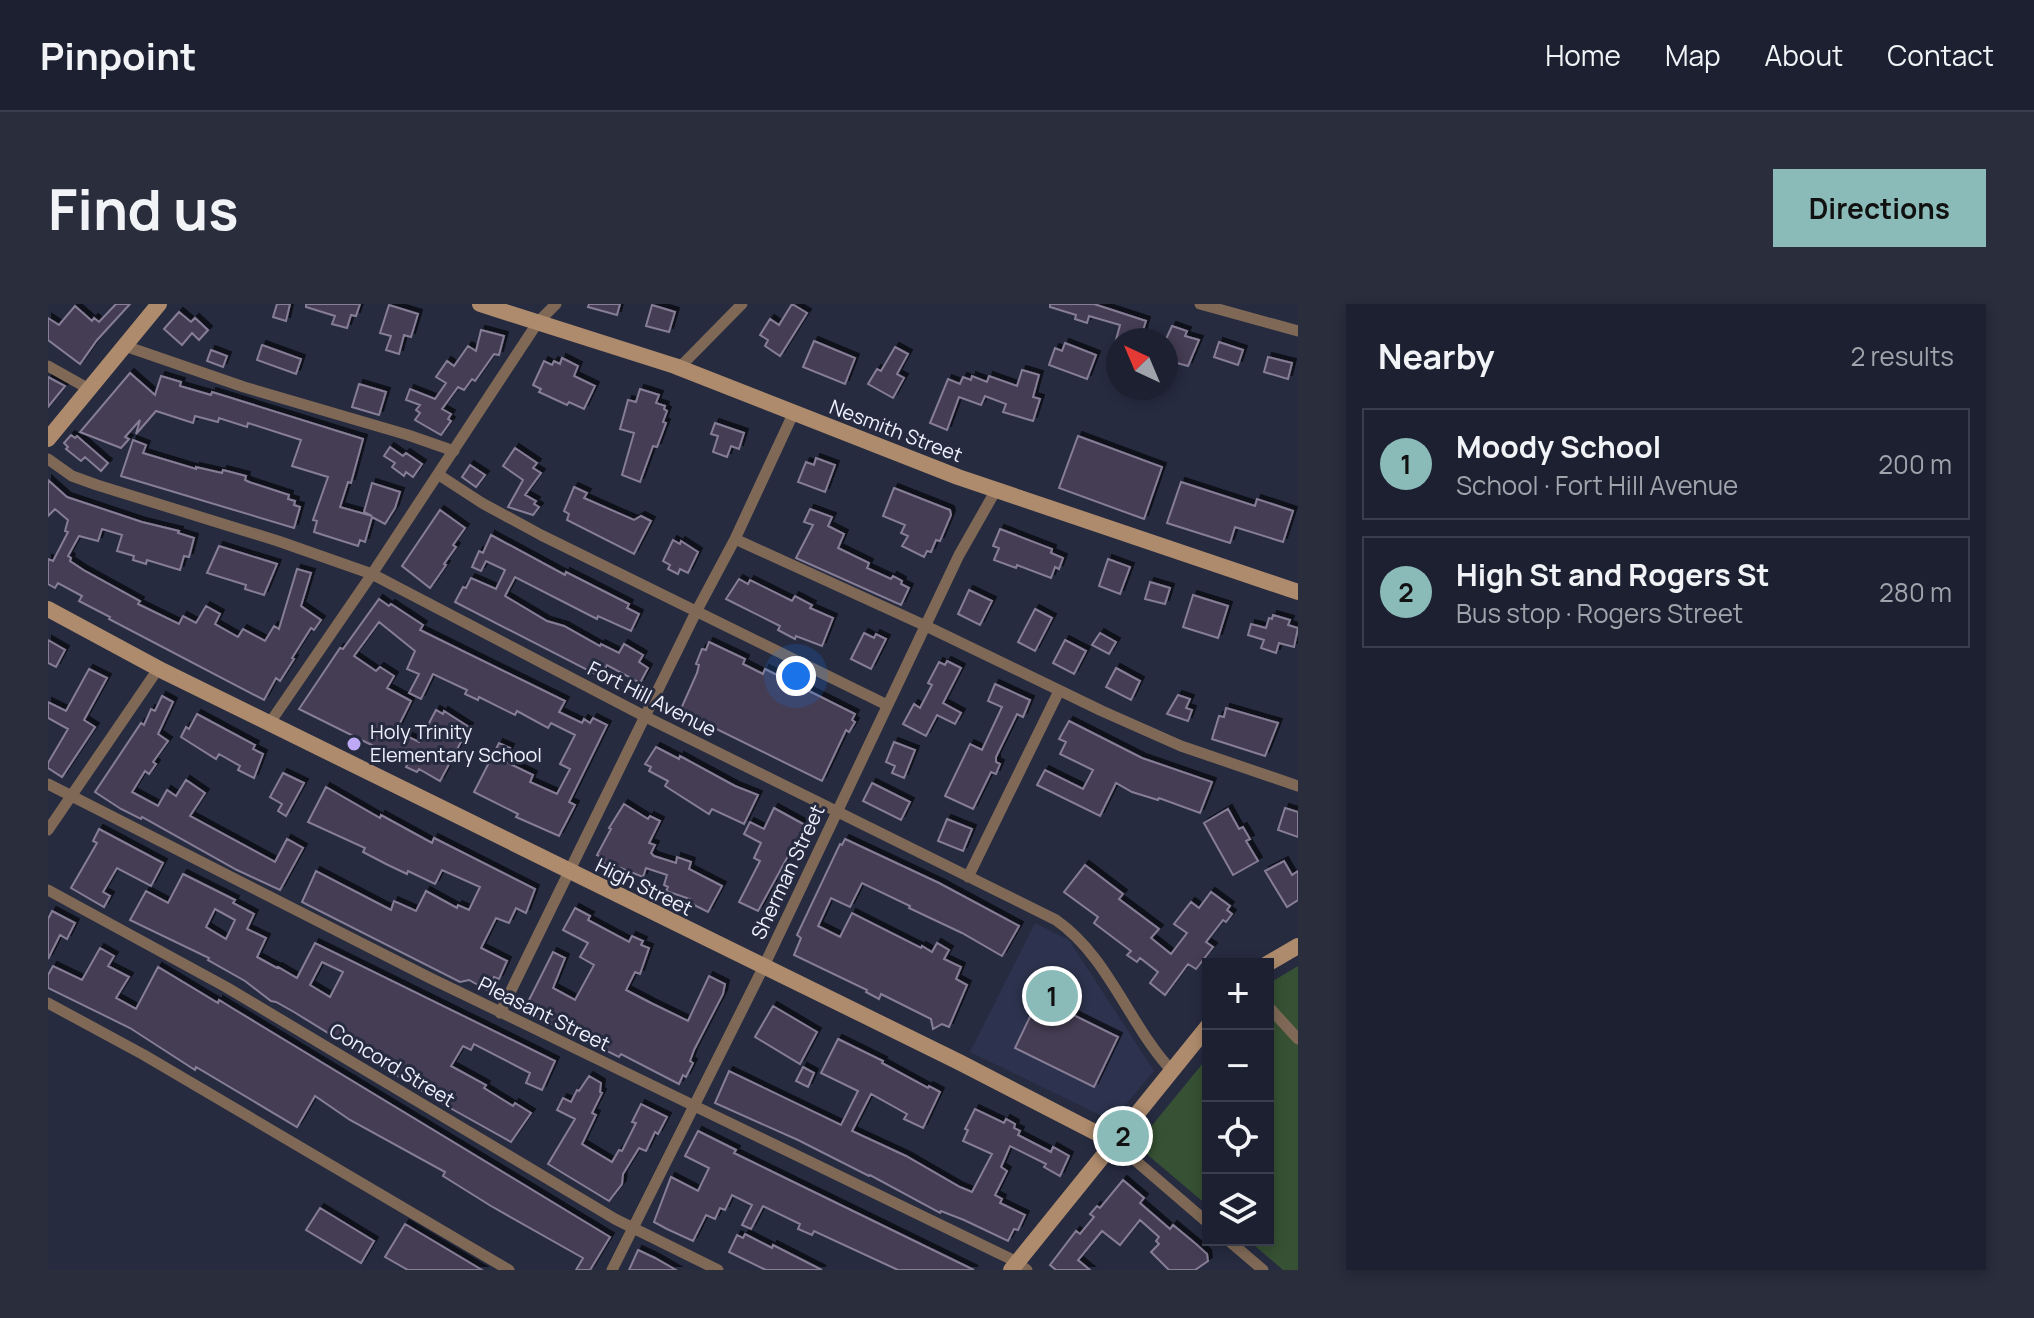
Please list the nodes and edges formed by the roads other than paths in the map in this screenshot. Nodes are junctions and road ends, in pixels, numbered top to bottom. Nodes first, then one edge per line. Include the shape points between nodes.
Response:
1 (159, 304) edge
2 (480, 304) edge
3 (556, 304) edge
4 (742, 304) edge
5 (1200, 304) edge
6 (538, 322) junction
7 (1298, 331) edge
8 (125, 346) junction
9 (48, 366) edge
10 (679, 368) junction
11 (89, 389) junction
12 (794, 412) junction
13 (48, 439) edge
14 (454, 451) junction
15 (48, 459) edge
16 (439, 475) junction
17 (996, 490) junction
18 (735, 539) junction
19 (372, 574) junction
20 (1298, 592) edge
21 (48, 609) edge
22 (696, 612) junction
23 (926, 626) junction
24 (158, 669) junction
25 (1059, 691) junction
26 (887, 705) junction
27 (646, 717) junction
28 (269, 724) junction
29 (48, 784) edge
30 (1298, 786) edge
31 (71, 796) junction
32 (837, 811) junction
33 (48, 830) edge
34 (570, 873) junction
35 (968, 877) junction
36 (48, 890) edge
37 (1298, 946) edge
38 (1274, 960) edge
39 (763, 968) junction
40 (48, 1003) edge
41 (500, 1013) junction
42 (1274, 1013) edge
43 (1205, 1030) edge
44 (1298, 1039) edge
45 (1172, 1071) junction
46 (694, 1108) junction
47 (1114, 1142) junction
48 (1202, 1218) edge
49 (633, 1228) junction
50 (1235, 1246) edge
51 (1018, 1267) edge
52 (509, 1270) edge
53 (612, 1270) edge
54 (718, 1270) edge
55 (1263, 1270) edge

1 - 8 street
2 - 6 street, Nesmith Street
3 - 6 street
4 - 10 street
5 - 7 street
6 - 10 street, Nesmith Street
6 - 14 street
8 - 11 street
8 - 14 street
9 - 11 street
10 - 12 street, Nesmith Street
11 - 13 street
12 - 17 street, Nesmith Street
12 - 18 street
14 - 16 street
15 - 19 street, Fort Hill Avenue via 97,485
16 - 19 street
16 - 22 street via 495,510
17 - 20 street, Nesmith Street
17 - 23 street, Sherman Street
18 - 22 street
18 - 23 street
19 - 27 street, Fort Hill Avenue
19 - 28 street
21 - 24 street, High Street
22 - 26 street
22 - 27 street
23 - 25 street
23 - 26 street, Sherman Street
24 - 28 street, High Street
24 - 31 street
25 - 30 street via 1181,746
25 - 35 street
26 - 32 street, Sherman Street
27 - 32 street, Fort Hill Avenue
27 - 34 street
28 - 34 street, High Street
29 - 31 street, Pleasant Street
31 - 33 street
31 - 41 street, Pleasant Street
32 - 35 street, Fort Hill Avenue
32 - 39 street, Sherman Street
34 - 39 street, High Street
34 - 41 street
35 - 45 street, Fort Hill Avenue via 1072,931
36 - 49 street, Concord Street via 226,987
37 - 38 street
39 - 46 street, Sherman Street
39 - 47 street, High Street
40 - 52 street
41 - 46 street, Pleasant Street
42 - 44 street
43 - 45 street
45 - 47 street
46 - 49 street, Sherman Street
46 - 51 street, Pleasant Street
47 - 48 street, High Street
47 - 51 street
49 - 53 street, Sherman Street
49 - 54 street, Concord Street
50 - 55 street

